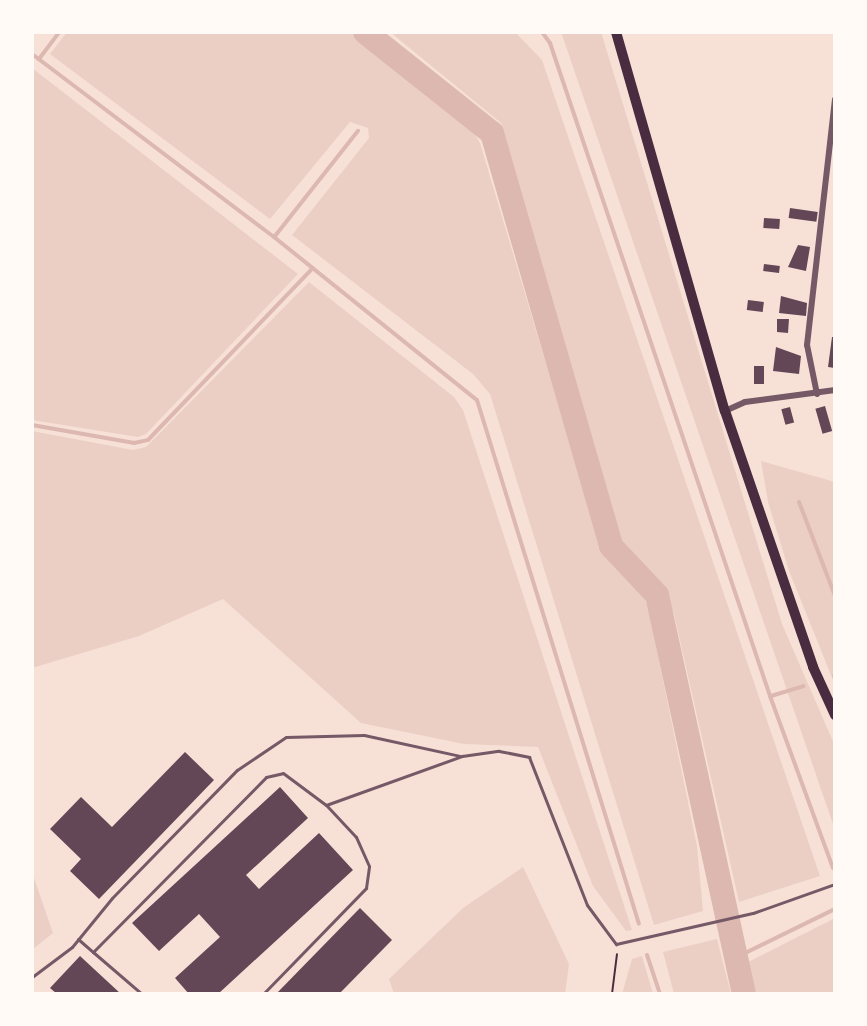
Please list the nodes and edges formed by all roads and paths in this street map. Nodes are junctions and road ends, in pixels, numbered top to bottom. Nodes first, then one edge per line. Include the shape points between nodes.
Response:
1 (616, 32) edge
2 (835, 100) edge
3 (835, 390) edge
4 (817, 394) junction
5 (725, 411) junction
6 (835, 715) edge
7 (462, 756) junction
8 (326, 805) junction
9 (835, 884) edge
10 (78, 939) junction
11 (616, 944) junction
12 (93, 952) junction
13 (32, 977) edge
14 (142, 994) edge
15 (263, 994) edge
16 (612, 994) edge

1 - 5 main road
2 - 4 street via 807,345
3 - 4 street
4 - 5 street via 745,402
5 - 6 main road via 808,653
7 - 8 lane
7 - 10 lane via 364,735 286,737 237,770
7 - 11 lane via 499,751 529,757 587,905
8 - 12 lane via 283,773 266,777
8 - 15 lane via 356,837 369,866 366,888
9 - 11 lane via 753,913
10 - 12 lane
10 - 13 lane
11 - 16 path via 619,972
12 - 14 lane

